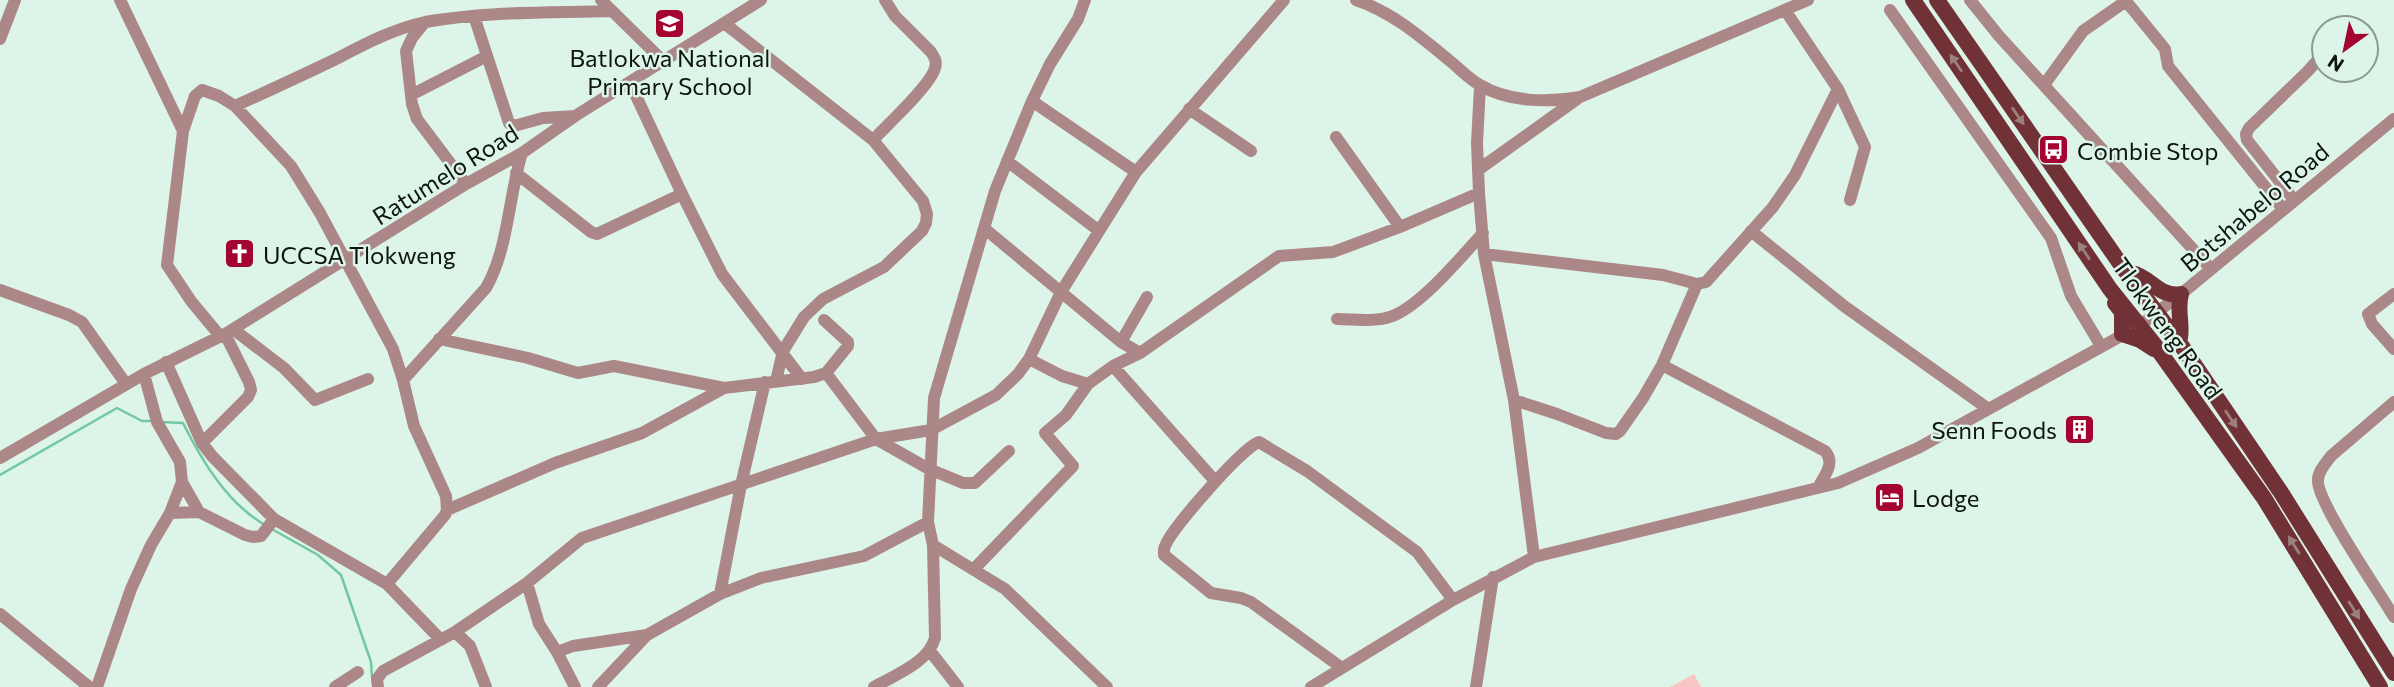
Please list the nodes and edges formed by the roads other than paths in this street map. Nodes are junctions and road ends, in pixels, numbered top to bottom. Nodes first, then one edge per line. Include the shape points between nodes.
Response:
1 (15, 0) edge
2 (120, 0) edge
3 (601, 0) edge
4 (761, 0) edge
5 (885, 0) edge
6 (1085, 0) edge
7 (1284, 0) edge
8 (1356, 0) edge
9 (1808, 0) edge
10 (1913, 0) edge
11 (1937, 0) edge
12 (1970, 0) edge
13 (2125, 1) edge
14 (1785, 10) junction
15 (1890, 10) dead end
16 (612, 11) junction
17 (474, 16) junction
18 (426, 22) junction
19 (724, 23) junction
20 (0, 40) edge
21 (487, 56) junction
22 (664, 62) junction
23 (2310, 70) edge
24 (630, 83) junction
25 (2044, 85) junction
26 (1480, 86) junction
27 (1838, 89) junction
28 (411, 95) junction
29 (1580, 97) junction
30 (1032, 101) junction
31 (234, 106) junction
32 (1189, 109) junction
33 (575, 117) junction
34 (2394, 119) edge
35 (183, 131) junction
36 (1336, 137) dead end
37 (873, 140) junction
38 (1251, 151) dead end
39 (522, 153) junction
40 (1007, 161) junction
41 (1478, 170) junction
42 (1136, 172) junction
43 (516, 173) junction
44 (466, 184) junction
45 (1479, 193) junction
46 (681, 194) junction
47 (1850, 200) dead end
48 (2288, 204) junction
49 (1400, 227) junction
50 (984, 228) junction
51 (1098, 230) junction
52 (1751, 231) junction
53 (1482, 233) junction
54 (1485, 254) junction
55 (344, 261) junction
56 (2211, 269) junction
57 (2126, 272) junction
58 (1697, 284) junction
59 (2110, 289) junction
60 (0, 290) edge
61 (1061, 292) junction
62 (2181, 294) junction
63 (2394, 294) edge
64 (1147, 297) dead end
65 (2156, 312) junction
66 (1337, 319) dead end
67 (824, 320) dead end
68 (2139, 326) junction
69 (226, 333) junction
70 (2122, 334) junction
71 (439, 339) junction
72 (1121, 342) junction
73 (2179, 342) junction
74 (2101, 346) junction
75 (2394, 349) edge
76 (783, 351) junction
77 (1140, 354) junction
78 (1029, 359) junction
79 (2164, 361) junction
80 (166, 362) junction
81 (1662, 365) junction
82 (1113, 366) junction
83 (826, 373) junction
84 (144, 374) junction
85 (368, 379) dead end
86 (802, 379) junction
87 (403, 380) junction
88 (771, 381) junction
89 (126, 384) junction
90 (1088, 384) junction
91 (724, 388) junction
92 (1514, 400) junction
93 (2394, 402) edge
94 (1987, 408) junction
95 (931, 430) junction
96 (876, 439) junction
97 (202, 443) junction
98 (1009, 451) dead end
99 (0, 458) edge
100 (929, 468) junction
101 (1214, 481) junction
102 (182, 482) junction
103 (741, 485) junction
104 (1818, 488) junction
105 (447, 510) junction
106 (199, 512) junction
107 (170, 513) junction
108 (274, 519) junction
109 (928, 522) junction
110 (933, 545) junction
111 (1534, 557) junction
112 (974, 569) junction
113 (1493, 577) junction
114 (527, 583) junction
115 (387, 584) junction
116 (720, 594) junction
117 (1454, 600) junction
118 (0, 614) edge
119 (2394, 617) edge
120 (455, 632) junction
121 (647, 635) junction
122 (442, 640) junction
123 (930, 651) junction
124 (557, 652) junction
125 (1342, 668) junction
126 (358, 672) dead end
127 (2394, 673) edge
128 (89, 687) edge
129 (97, 687) edge
130 (335, 687) edge
131 (377, 687) edge
132 (486, 687) edge
133 (575, 687) edge
134 (598, 687) edge
135 (874, 687) edge
136 (958, 687) edge
137 (1107, 687) edge
138 (1311, 687) edge
139 (1476, 687) edge
140 (2380, 687) edge

1 - 20 street
2 - 35 street
3 - 16 street
4 - 19 street, Ratumelo Road
5 - 37 street via 931,52 936,65
6 - 30 street
7 - 32 street
8 - 26 street via 1377,7 1409,28
9 - 14 street
59 -> 10 main road, Tlokweng Road
11 -> 57 main road, Tlokweng Road
12 - 25 street
13 - 25 street via 2083,31
13 - 48 street via 2165,49 2168,66
14 - 27 street
14 - 29 street
15 - 74 street via 2051,238 2071,296
16 - 17 street
16 - 22 street
17 - 18 street
17 - 21 street
18 - 28 street via 406,51
18 - 31 street via 366,42
19 - 22 street, Ratumelo Road
19 - 37 street
21 - 28 street
21 - 33 street via 511,125
22 - 24 street, Ratumelo Road
23 - 48 street via 2246,134
24 - 33 street, Ratumelo Road
24 - 46 street
25 - 56 street
26 - 29 street via 1524,99
26 - 41 street
27 - 47 street via 1865,147
27 - 52 street via 1795,175
28 - 44 street via 417,119
29 - 41 street
30 - 40 street
30 - 42 street
31 - 35 street via 202,90 195,96
31 - 55 street via 290,166
32 - 38 street
32 - 42 street
33 - 39 street, Ratumelo Road
34 - 48 street, Botshabelo Road
35 - 69 street via 167,265 191,301
36 - 49 street
37 - 76 street via 923,201 926,223 884,267 823,299 804,317
39 - 43 street
39 - 44 street, Ratumelo Road
40 - 50 street
40 - 51 street
41 - 45 street
42 - 51 street
43 - 46 street via 597,234
43 - 71 street via 494,274
44 - 55 street, Ratumelo Road
45 - 49 street
45 - 53 street
46 - 76 street via 722,274
48 - 56 street, Botshabelo Road
49 - 77 street via 1334,252 1279,256
50 - 61 street
50 - 95 street via 934,398
51 - 61 street
52 - 58 street via 1706,282
52 - 94 street via 1844,306
53 - 54 street
53 - 66 street via 1432,289 1403,309 1386,318
54 - 58 street via 1663,275
54 - 92 street
55 - 69 street, Ratumelo Road
55 - 87 street via 393,349
56 - 62 street, Botshabelo Road
57 - 62 main road via 2138,274 2166,294
57 - 65 main road, Tlokweng Road
58 - 81 street
59 - 68 main road, Tlokweng Road
59 - 70 main road via 2122,312
60 - 89 street via 82,322
61 - 72 street
61 - 78 street
62 - 65 street, Botshabelo Road
62 - 73 main road
63 - 75 street via 2368,314
64 - 72 street
65 - 68 street, Botshabelo Road
65 - 73 main road, Tlokweng Road
67 - 83 street via 848,342
68 - 70 street, Botshabelo Road
68 - 79 main road, Tlokweng Road
69 - 80 street, Ratumelo Road
69 - 85 street via 284,368 315,400
69 - 97 street via 251,390
70 - 74 street, Botshabelo Road
70 - 79 main road via 2151,346
71 - 87 street
71 - 91 street via 578,373 614,366
72 - 77 street
73 -> 127 main road, Tlokweng Road via 2282,494
74 - 94 street, Botshabelo Road
76 - 86 street
76 - 88 street
77 - 82 street
78 - 90 street
78 - 95 street via 996,395
140 -> 79 main road, Tlokweng Road via 2264,498
80 - 84 street, Ratumelo Road
80 - 97 street
81 - 92 street via 1616,434
81 - 104 street via 1825,451 1830,463
82 - 90 street
82 - 101 street
83 - 86 street
83 - 96 street
84 - 89 street, Ratumelo Road
84 - 102 street via 157,422 180,462
86 - 88 street
87 - 105 street via 414,426 446,496
88 - 91 street
88 - 103 street
89 - 99 street, Ratumelo Road
90 - 112 street via 1066,415 1045,433 1073,466
91 - 105 street via 642,433 555,463
92 - 111 street
93 - 119 street via 2331,456 2318,480 2326,506
94 - 104 street, Botshabelo Road via 1918,448
95 - 96 street
95 - 100 street
96 - 100 street
96 - 103 street
97 - 108 street
98 - 100 street via 975,484
100 - 109 street
101 - 117 street via 1259,442 1307,471 1417,552
101 - 125 street via 1167,541 1166,558 1211,593 1251,602
102 - 106 street
102 - 107 street
103 - 114 street via 582,538
103 - 116 street
104 - 111 street, Botshabelo Road
105 - 115 street
106 - 107 street
106 - 108 street via 253,537 261,536
107 - 129 street via 131,589
108 - 115 street
109 - 110 street
109 - 116 street via 864,556 761,578
110 - 112 street
110 - 123 street via 935,638
111 - 113 street, Botshabelo Road
112 - 137 street via 1005,589
113 - 117 street, Botshabelo Road
113 - 139 street
114 - 120 street
114 - 124 street via 539,624
115 - 122 street
116 - 121 street
117 - 125 street, Botshabelo Road
118 - 128 street
120 - 122 street
120 - 132 street via 470,646
121 - 124 street
121 - 134 street
122 - 131 street via 381,673
123 - 135 street
123 - 136 street
124 - 133 street
125 - 138 street, Botshabelo Road
126 - 130 street

